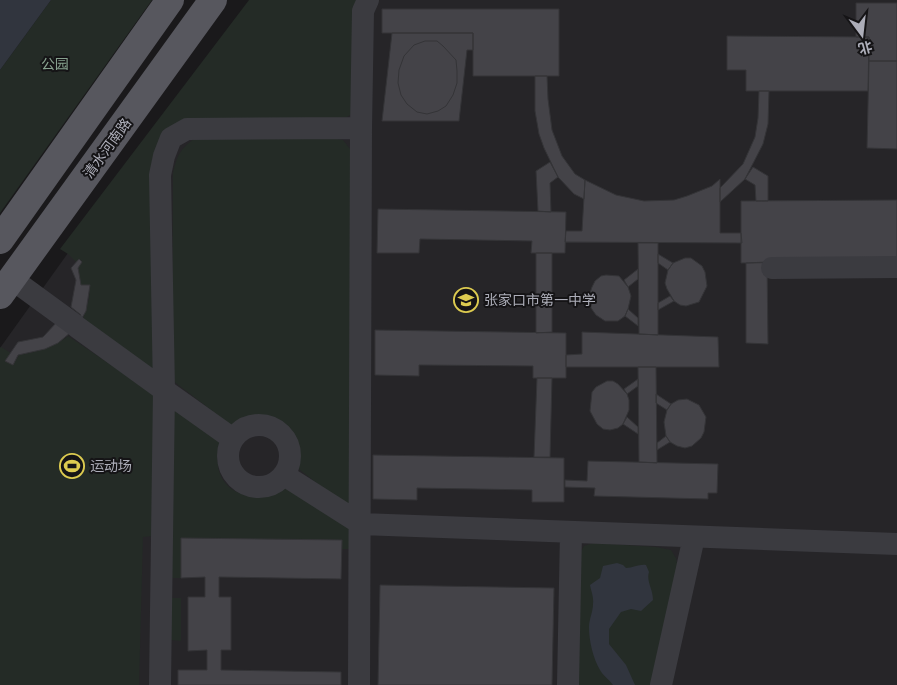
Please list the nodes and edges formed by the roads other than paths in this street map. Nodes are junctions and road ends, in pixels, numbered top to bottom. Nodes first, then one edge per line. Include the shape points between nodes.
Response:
1 (170, 0) edge
2 (213, 0) edge
3 (368, 0) edge
4 (361, 128) junction
5 (0, 240) edge
6 (897, 267) edge
7 (772, 268) dead end
8 (6, 287) edge
9 (164, 390) junction
10 (233, 439) junction
11 (284, 475) junction
12 (360, 524) junction
13 (571, 532) junction
14 (694, 537) junction
15 (897, 544) edge
16 (160, 685) edge
17 (359, 685) edge
18 (568, 685) edge
19 (661, 685) edge

1 - 5 main road
2 - 8 main road, 清水河南路
3 - 4 lane via 363,11
4 - 9 lane via 187,129 171,138 160,175
4 - 12 lane
6 - 7 lane
8 - 9 lane via 76,326
9 - 10 lane
9 - 16 lane
10 - 11 lane via 228,462 243,483 262,488
10 - 11 lane via 241,430 253,426 276,430 289,453
11 - 12 lane
12 - 13 lane
12 - 17 lane
13 - 14 lane
13 - 18 lane
14 - 15 lane
14 - 19 lane

